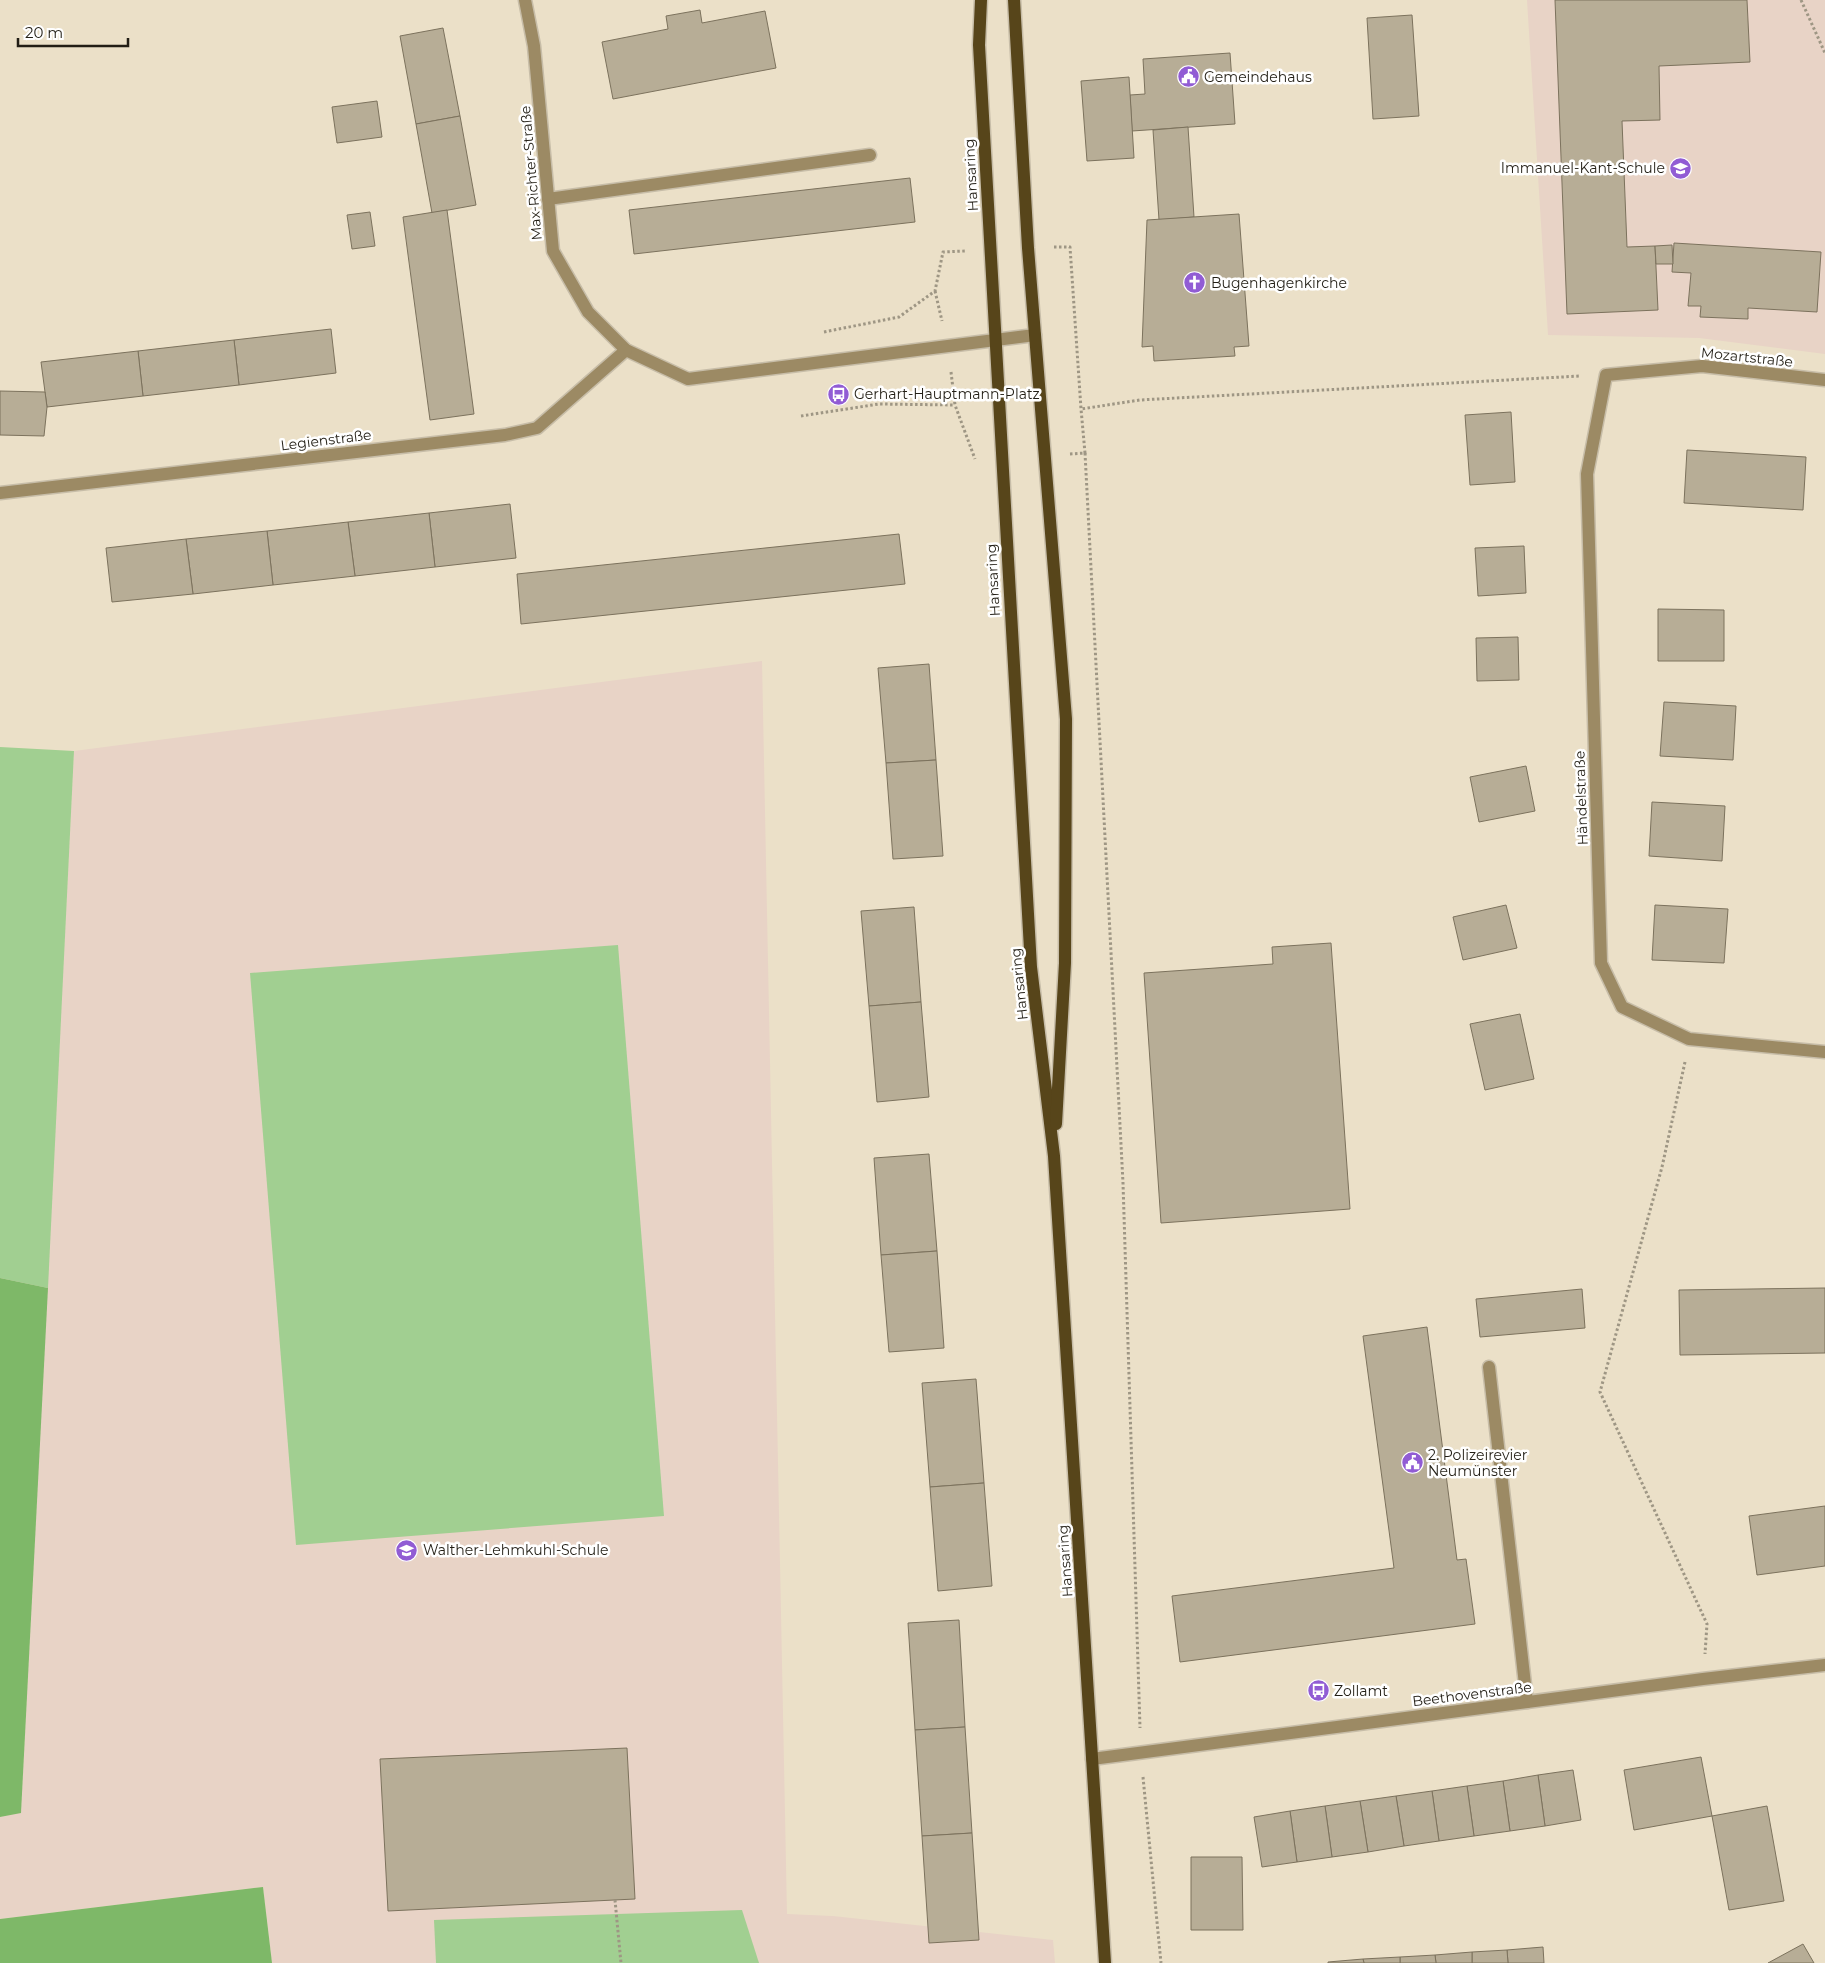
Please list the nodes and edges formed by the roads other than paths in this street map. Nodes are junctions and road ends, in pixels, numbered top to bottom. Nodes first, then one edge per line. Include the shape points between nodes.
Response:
1 (525, 0) edge
2 (980, 0) edge
3 (1014, 0) edge
4 (870, 156) dead end
5 (548, 200) junction
6 (1035, 335) junction
7 (994, 339) junction
8 (626, 350) junction
9 (1606, 375) joint
10 (1825, 380) edge
11 (0, 493) edge
12 (1825, 1052) edge
13 (1054, 1156) junction
14 (1489, 1367) dead end
15 (1825, 1665) edge
16 (1527, 1702) junction
17 (1092, 1759) junction
18 (1105, 1963) edge

1 - 5 street, Max-Richter-Straße via 534,46
2 - 7 main road, Hansaring via 979,45
3 - 6 main road, Hansaring
4 - 5 street
5 - 8 street, Max-Richter-Straße via 553,252 588,312
6 - 7 street
6 - 13 main road, Hansaring via 1066,719 1065,963
7 - 8 street via 688,378
7 - 13 main road, Hansaring via 1031,967
8 - 11 street, Legienstraße via 537,428 506,435
9 - 10 street, Mozartstraße via 1702,366
9 - 12 street, Händelstraße via 1587,474 1601,963 1622,1007 1690,1040
13 - 17 main road, Hansaring
14 - 16 street
15 - 16 street, Beethovenstraße
16 - 17 street, Beethovenstraße
17 - 18 main road, Hansaring

